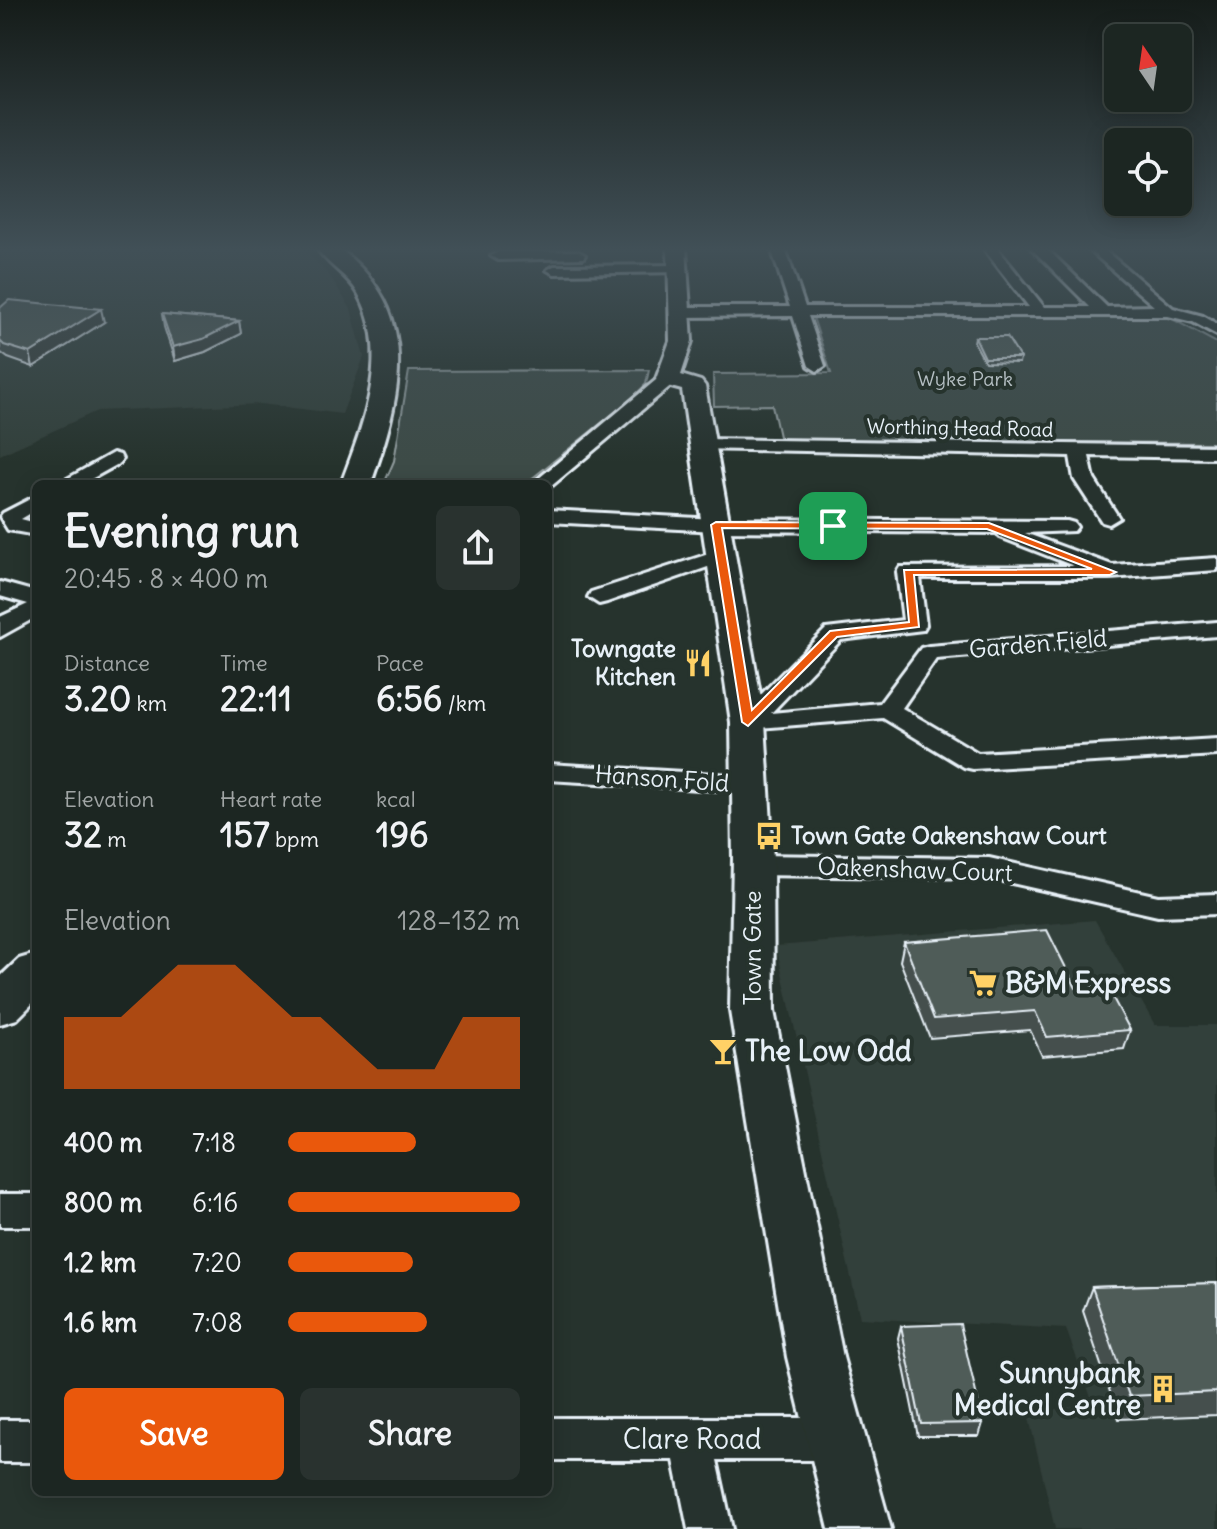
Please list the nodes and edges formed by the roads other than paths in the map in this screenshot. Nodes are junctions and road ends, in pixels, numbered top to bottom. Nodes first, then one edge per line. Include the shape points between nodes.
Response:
1 (379, 319) edge
2 (680, 319) edge
3 (801, 319) edge
4 (1199, 319) edge
5 (1217, 330) edge
6 (817, 366) dead end
7 (668, 379) junction
8 (703, 445) junction
9 (1079, 452) junction
10 (1217, 452) edge
11 (113, 459) dead end
12 (75, 480) edge
13 (357, 480) edge
14 (547, 480) edge
15 (32, 504) edge
16 (552, 517) edge
17 (1109, 518) dead end
18 (989, 526) junction
19 (1067, 527) dead end
20 (26, 528) edge
21 (719, 540) junction
22 (1217, 564) edge
23 (1110, 572) junction
24 (0, 589) edge
25 (599, 597) dead end
26 (32, 598) edge
27 (32, 610) edge
28 (1217, 629) edge
29 (0, 630) edge
30 (888, 710) junction
31 (748, 722) junction
32 (1217, 747) edge
33 (561, 772) edge
34 (750, 784) junction
35 (753, 865) junction
36 (1217, 904) edge
37 (32, 975) edge
38 (0, 1006) edge
39 (0, 1210) edge
40 (32, 1210) edge
41 (552, 1439) edge
42 (691, 1439) junction
43 (837, 1439) junction
44 (0, 1441) edge
45 (32, 1441) edge
46 (710, 1529) edge
47 (860, 1529) edge

1 - 13 main road via 385,369 376,429
2 - 7 main road via 681,341
3 - 6 street
4 - 5 street
7 - 8 main road, Town Gate via 693,386
7 - 14 street
8 - 9 street, Worthing Head Road
8 - 21 main road, Town Gate
9 - 10 street, Worthing Head Road
9 - 17 street via 1084,479
11 - 12 street
15 - 20 street via 10,517
16 - 21 street
18 - 19 street
18 - 21 street
18 - 23 street
21 - 25 street
21 - 31 main road, Town Gate
22 - 23 street
23 - 31 street via 908,572 915,625 834,634
24 - 26 street
27 - 29 street
28 - 30 street, Garden Field via 929,653
30 - 31 street
30 - 32 street via 973,761
31 - 34 main road, Town Gate
33 - 34 street, Hanson Fold
34 - 35 main road, Town Gate
35 - 36 street, Oakenshaw Court via 989,868 1158,906
35 - 43 main road, Town Gate via 752,1011 815,1357
37 - 38 main road
39 - 40 street
41 - 42 street, Clare Road
42 - 43 street, Clare Road
42 - 46 street
43 - 47 main road, Town Gate
44 - 45 street

